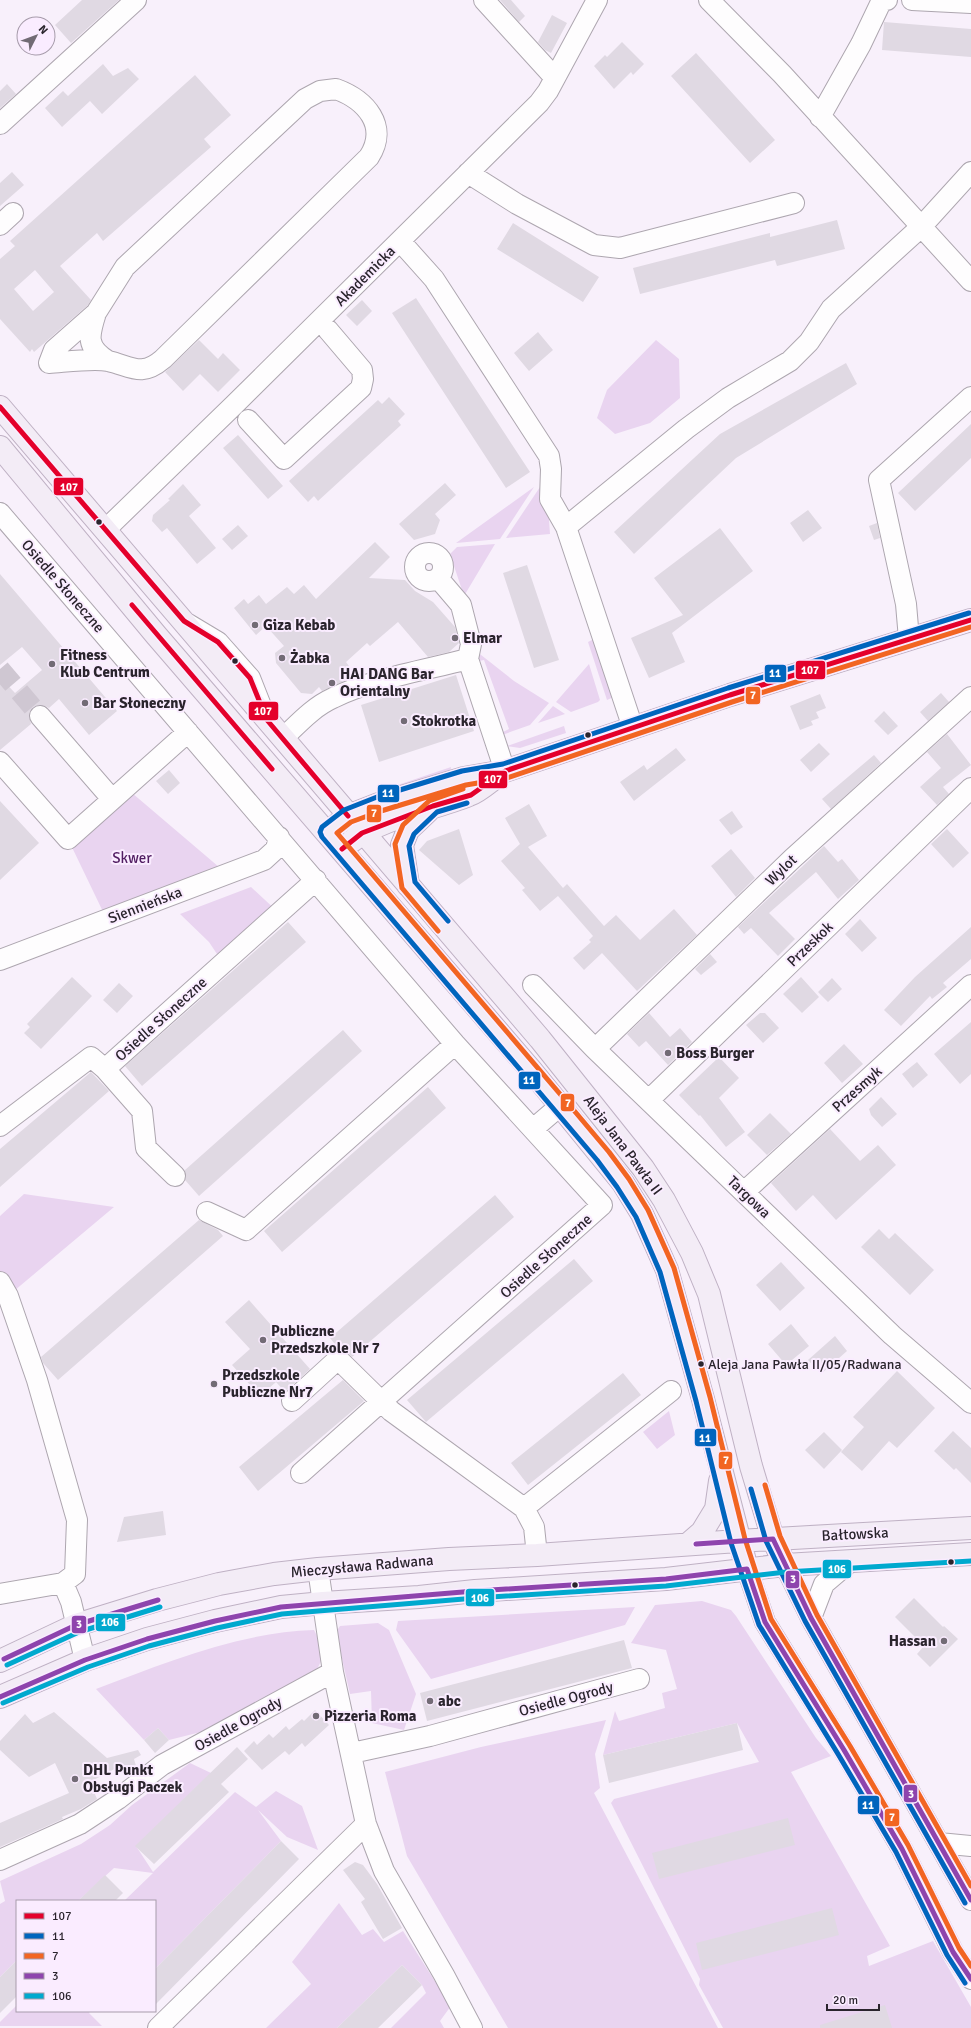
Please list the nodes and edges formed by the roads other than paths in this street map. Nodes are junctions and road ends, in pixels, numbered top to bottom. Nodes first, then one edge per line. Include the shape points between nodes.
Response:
1 (136, 0) edge
2 (484, 0) edge
3 (597, 0) edge
4 (709, 0) edge
5 (882, 0) edge
6 (887, 0) edge
7 (912, 0) edge
8 (971, 3) edge
9 (555, 78) junction
10 (820, 117) junction
11 (0, 124) edge
12 (971, 172) edge
13 (468, 173) junction
14 (794, 203) dead end
15 (921, 227) junction
16 (400, 241) junction
17 (971, 281) edge
18 (96, 313) junction
19 (328, 330) dead end
20 (108, 361) junction
21 (971, 398) edge
22 (0, 407) edge
23 (248, 420) dead end
24 (0, 447) edge
25 (0, 513) edge
26 (566, 527) junction
27 (105, 530) junction
28 (438, 578) dead end
29 (971, 620) edge
30 (909, 639) junction
31 (468, 659) junction
32 (971, 697) edge
33 (40, 716) tunnel mouth
34 (633, 728) junction
35 (188, 732) junction
36 (282, 738) junction
37 (0, 762) edge
38 (505, 771) junction
39 (971, 788) edge
40 (112, 799) junction
41 (433, 806) junction
42 (348, 816) junction
43 (327, 832) junction
44 (362, 833) junction
45 (279, 837) junction
46 (342, 849) junction
47 (316, 880) junction
48 (408, 886) junction
49 (0, 960) edge
50 (533, 985) dead end
51 (971, 985) edge
52 (455, 1044) junction
53 (595, 1048) junction
54 (105, 1069) junction
55 (650, 1100) junction
56 (561, 1105) junction
57 (0, 1126) edge
58 (532, 1129) junction
59 (175, 1176) dead end
60 (744, 1192) junction
61 (207, 1212) dead end
62 (0, 1282) edge
63 (5, 1307) edge
64 (671, 1391) dead end
65 (292, 1401) dead end
66 (381, 1403) junction
67 (971, 1403) edge
68 (722, 1470) junction
69 (301, 1473) dead end
70 (524, 1508) junction
71 (971, 1528) edge
72 (773, 1539) junction
73 (738, 1541) junction
74 (688, 1544) junction
75 (971, 1554) edge
76 (537, 1555) junction
77 (851, 1560) junction
78 (785, 1565) junction
79 (318, 1569) junction
80 (747, 1569) junction
81 (63, 1584) junction
82 (0, 1594) edge
83 (323, 1602) junction
84 (810, 1618) junction
85 (76, 1625) junction
86 (85, 1660) junction
87 (0, 1661) edge
88 (333, 1672) junction
89 (639, 1680) dead end
90 (0, 1697) edge
91 (352, 1753) junction
92 (366, 1824) junction
93 (939, 1843) junction
94 (971, 1846) edge
95 (0, 1860) edge
96 (971, 1900) edge
97 (962, 1952) edge
98 (971, 1979) edge
99 (158, 2028) edge
100 (472, 2028) edge

1 - 11 street
2 - 9 street
3 - 9 street, Akademicka
4 - 10 street via 782,74
5 - 6 street
5 - 10 street via 861,44
7 - 8 street
9 - 13 street, Akademicka via 538,103
10 - 15 street
12 - 15 street
13 - 14 street via 516,204 594,245 620,248
13 - 16 street, Akademicka
15 - 17 street
15 - 26 street via 831,309 809,342 790,361 728,398 686,429
16 - 26 street via 434,279 549,456 552,469 550,499
16 - 27 street, Akademicka
18 - 20 street via 90,332 91,341 96,353
18 - 20 street via 54,350 50,363
18 - 20 street via 125,268 305,99 320,91 336,90 350,94 374,118 376,146 369,157 163,359 155,366 140,370
19 - 23 street via 362,370 364,374 361,388 284,458
21 - 30 street via 879,480 906,604
22 - 27 main road
24 - 43 main road, Aleja Jana Pawła II via 156,635
25 - 35 street, Osiedle Słoneczne
26 - 34 street
27 - 36 main road
28 - 31 street via 461,605 471,644
29 - 30 main road
30 - 34 main road
31 - 36 street via 358,688 332,698 312,711
31 - 38 street
32 - 53 street, Wylot via 792,859
33 - 40 street
34 - 38 main road
35 - 40 street
35 - 45 street, Osiedle Słoneczne
36 - 42 main road, Aleja Jana Pawła II
37 - 40 street via 68,838
38 - 41 main road via 471,795
38 - 42 main road via 464,778
39 - 55 street, Przeskok
41 - 44 main road
41 - 48 main road via 408,830 402,845
42 - 43 main road
42 - 44 main road, Aleja Jana Pawła II
43 - 46 main road, Aleja Jana Pawła II
44 - 46 main road
44 - 48 main road, Aleja Jana Pawła II
45 - 47 street, Osiedle Słoneczne
45 - 49 street, Siennieńska via 276,849 264,860
46 - 56 main road, Aleja Jana Pawła II
47 - 52 street, Osiedle Słoneczne
47 - 54 street, Osiedle Słoneczne
48 - 72 main road, Aleja Jana Pawła II via 581,1089 644,1168 664,1200 692,1253 709,1294 751,1466
50 - 53 street, Targowa
51 - 60 street, Przesmyk
52 - 58 street, Osiedle Słoneczne
52 - 61 street via 246,1230
53 - 55 street, Targowa
54 - 57 street via 91,1056
54 - 59 street, Osiedle Słoneczne via 142,1111 146,1148
55 - 60 street, Targowa
56 - 58 street
56 - 68 main road, Aleja Jana Pawła II via 623,1184 642,1214 667,1270
58 - 66 street, Osiedle Słoneczne via 602,1205
60 - 67 street, Targowa via 892,1336
62 - 63 street via 8,1296
63 - 81 street via 37,1380 77,1520 75,1574
64 - 70 street
65 - 66 street via 338,1358
66 - 69 street, Osiedle Słoneczne
66 - 70 street
68 - 73 main road, Aleja Jana Pawła II
68 - 74 main road via 716,1509 702,1532
70 - 76 street via 534,1527
71 - 72 main road, Bałtowska
72 - 73 main road, Bałtowska
72 - 78 main road, Aleja Jana Pawła II
73 - 74 main road, Mieczysława Radwana
73 - 80 main road, Aleja Jana Pawła II
74 - 76 main road, Mieczysława Radwana
75 - 77 main road, Bałtowska
76 - 79 main road, Mieczysława Radwana
77 - 78 main road, Bałtowska
77 - 84 street via 824,1584
78 - 80 main road, Bałtowska
78 - 84 street, Aleja Jana Pawła II
79 - 83 street
79 - 85 main road, Mieczysława Radwana via 220,1584
80 - 83 main road via 666,1579
80 - 97 street, Aleja Jana Pawła II via 765,1622 844,1750
81 - 82 street
81 - 85 street via 71,1602
83 - 86 main road via 281,1607 215,1621 147,1638
83 - 88 street
84 - 93 street, Aleja Jana Pawła II
85 - 86 street
85 - 87 main road, Mieczysława Radwana
86 - 90 main road
88 - 91 street
88 - 95 street, Osiedle Ogrody via 162,1766 80,1824
89 - 91 street, Osiedle Ogrody via 430,1736
91 - 92 street
92 - 99 street
92 - 100 street via 384,1871
93 - 94 street
93 - 96 street, Aleja Jana Pawła II
97 - 98 street, Aleja Jana Pawła II

